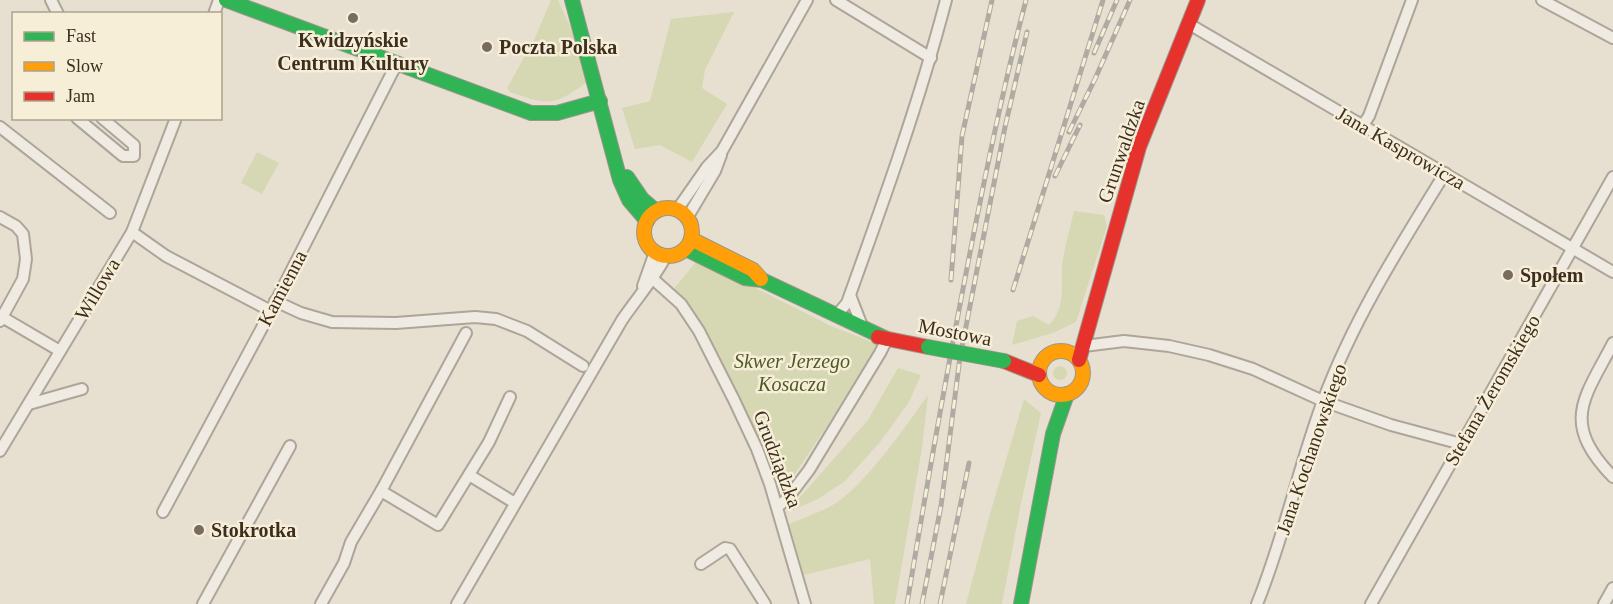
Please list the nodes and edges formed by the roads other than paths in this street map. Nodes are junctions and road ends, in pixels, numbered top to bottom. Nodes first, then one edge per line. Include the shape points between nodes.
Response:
1 (225, 0) edge
2 (572, 0) edge
3 (807, 0) edge
4 (836, 0) edge
5 (946, 0) edge
6 (1198, 0) edge
7 (1412, 0) edge
8 (1542, 0) edge
9 (1189, 24) junction
10 (1613, 38) edge
11 (931, 58) junction
12 (397, 63) junction
13 (600, 101) junction
14 (79, 120) edge
15 (104, 120) edge
16 (175, 120) edge
17 (1363, 125) junction
18 (0, 127) edge
19 (1445, 173) junction
20 (1613, 177) edge
21 (110, 213) dead end
22 (682, 214) junction
23 (652, 216) junction
24 (0, 217) edge
25 (132, 232) junction
26 (688, 244) junction
27 (1573, 250) junction
28 (660, 254) junction
29 (1613, 272) edge
30 (653, 279) junction
31 (642, 291) junction
32 (850, 296) junction
33 (273, 306) junction
34 (836, 316) junction
35 (1090, 317) junction
36 (1, 319) edge
37 (862, 326) junction
38 (466, 333) dead end
39 (887, 339) junction
40 (1613, 342) edge
41 (1084, 346) junction
42 (60, 351) junction
43 (1066, 351) junction
44 (1079, 360) junction
45 (1608, 363) edge
46 (583, 366) dead end
47 (1041, 369) junction
48 (82, 389) dead end
49 (1060, 394) junction
50 (510, 397) dead end
51 (1323, 401) junction
52 (29, 404) junction
53 (1460, 445) junction
54 (290, 446) dead end
55 (0, 451) edge
56 (468, 475) junction
57 (1613, 477) edge
58 (381, 491) junction
59 (515, 502) junction
60 (777, 507) junction
61 (163, 512) dead end
62 (701, 564) dead end
63 (1613, 588) edge
64 (203, 604) edge
65 (321, 604) edge
66 (457, 604) edge
67 (765, 604) edge
68 (805, 604) edge
69 (1021, 604) edge
70 (1257, 604) edge
71 (1371, 604) edge
72 (1604, 604) edge

1 - 12 street
2 - 13 street
3 - 22 street via 723,150 716,171
4 - 11 street
5 - 11 street
6 - 9 street, Grunwaldzka
7 - 17 street
8 - 10 street
9 - 17 street, Jana Kasprowicza
9 - 35 street, Grunwaldzka via 1140,147
11 - 32 street
12 - 13 street via 541,115
12 - 33 street, Kamienna
13 - 23 street via 624,191
14 - 15 street via 123,156 134,156 134,145
16 - 25 street, Willowa
17 - 19 street, Jana Kasprowicza
18 - 21 street
19 - 27 street, Jana Kasprowicza
19 - 51 street, Jana Kochanowskiego via 1358,322
20 - 27 street, Stefana Żeromskiego
22 - 23 street via 663,209
22 - 26 street via 691,224
23 - 28 street via 644,235
24 - 36 street via 16,225 22,234 26,268
25 - 33 street via 166,256
25 - 42 street, Willowa
26 - 28 street via 680,253
26 - 34 street, Mostowa via 753,270 762,280
27 - 29 street, Jana Kasprowicza
27 - 53 street, Stefana Żeromskiego
28 - 30 street
28 - 31 street
30 - 31 street
30 - 60 street, Grudziądzka via 681,304 699,331 757,449
31 - 59 street
32 - 34 street
32 - 37 street
33 - 46 street via 332,322 496,319 527,331
33 - 61 street, Kamienna
34 - 37 street, Mostowa
34 - 39 street, Mostowa via 843,325 860,333
35 - 41 street, Grunwaldzka
35 - 43 street, Grunwaldzka
36 - 42 street
37 - 39 street, Mostowa
38 - 58 street
39 - 47 street, Mostowa, bridge
39 - 60 street via 809,470
40 - 45 street
41 - 44 street, Grunwaldzka
41 - 51 street via 1124,341 1169,345 1253,369
42 - 52 street, Willowa
43 - 44 street
43 - 47 street via 1051,354
44 - 49 street via 1083,368 1080,384 1075,391
45 - 57 street via 1584,397 1581,419 1590,446
47 - 49 street via 1042,383
48 - 52 street
49 - 69 street
50 - 56 street
51 - 53 street
51 - 70 street, Jana Kochanowskiego
52 - 55 street, Willowa
53 - 71 street, Stefana Żeromskiego
54 - 64 street
56 - 58 street via 438,525
56 - 59 street
58 - 65 street
59 - 66 street
60 - 68 street, Grudziądzka
62 - 67 street via 725,548 730,549
63 - 72 street

